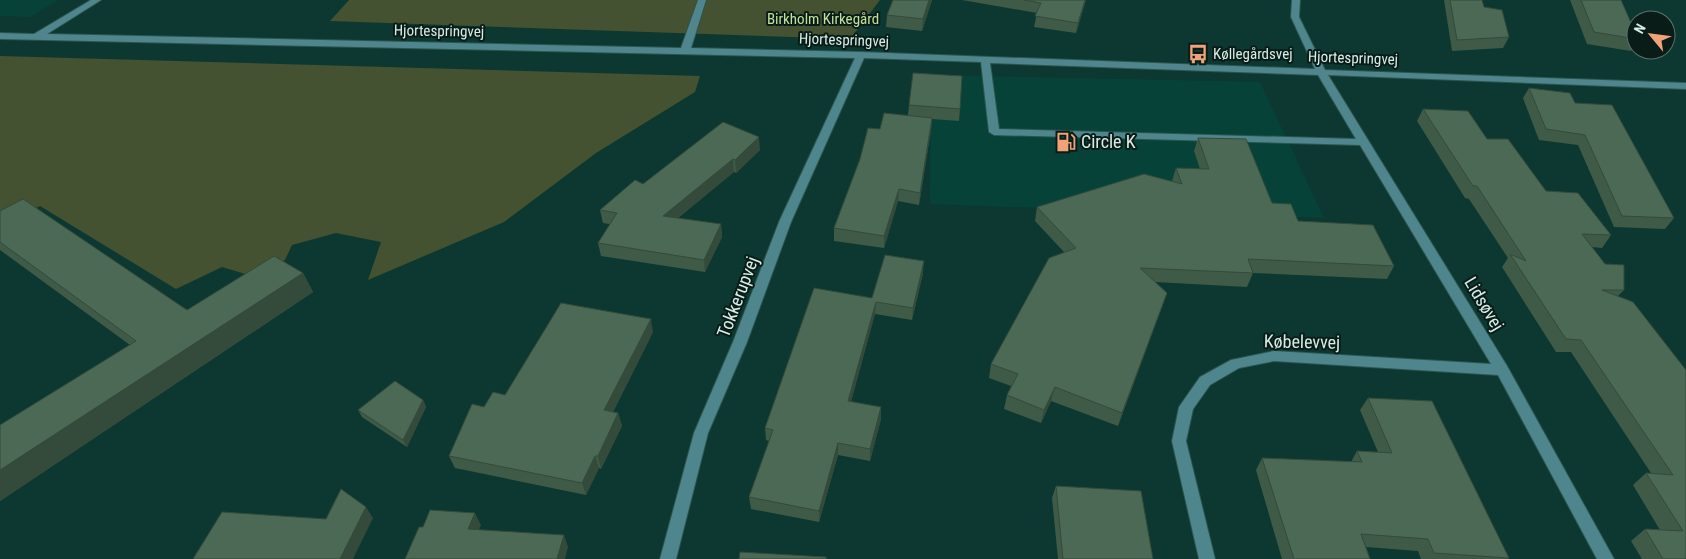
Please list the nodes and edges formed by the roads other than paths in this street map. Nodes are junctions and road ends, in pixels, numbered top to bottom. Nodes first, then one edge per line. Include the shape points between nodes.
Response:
1 (97, 0) edge
2 (702, 0) edge
3 (1296, 0) edge
4 (0, 36) edge
5 (36, 37) junction
6 (685, 51) junction
7 (861, 55) junction
8 (985, 60) junction
9 (1321, 72) junction
10 (1686, 86) edge
11 (1364, 142) junction
12 (1502, 370) junction
13 (668, 559) edge
14 (1208, 559) edge
15 (1606, 559) edge

1 - 5 street
2 - 6 street
3 - 9 street via 1294,17
4 - 5 street, Hjortespringvej
5 - 6 street, Hjortespringvej
6 - 7 street, Hjortespringvej
7 - 8 street, Hjortespringvej
7 - 13 street, Tokkerupvej via 785,222 740,342 701,433
8 - 9 street, Hjortespringvej
8 - 11 street via 994,132
9 - 10 street, Hjortespringvej
9 - 11 street, Lidsøvej
11 - 12 street, Lidsøvej
12 - 14 street, Købelevvej via 1274,356 1236,364 1205,381 1186,407 1179,441
12 - 15 street, Lidsøvej

